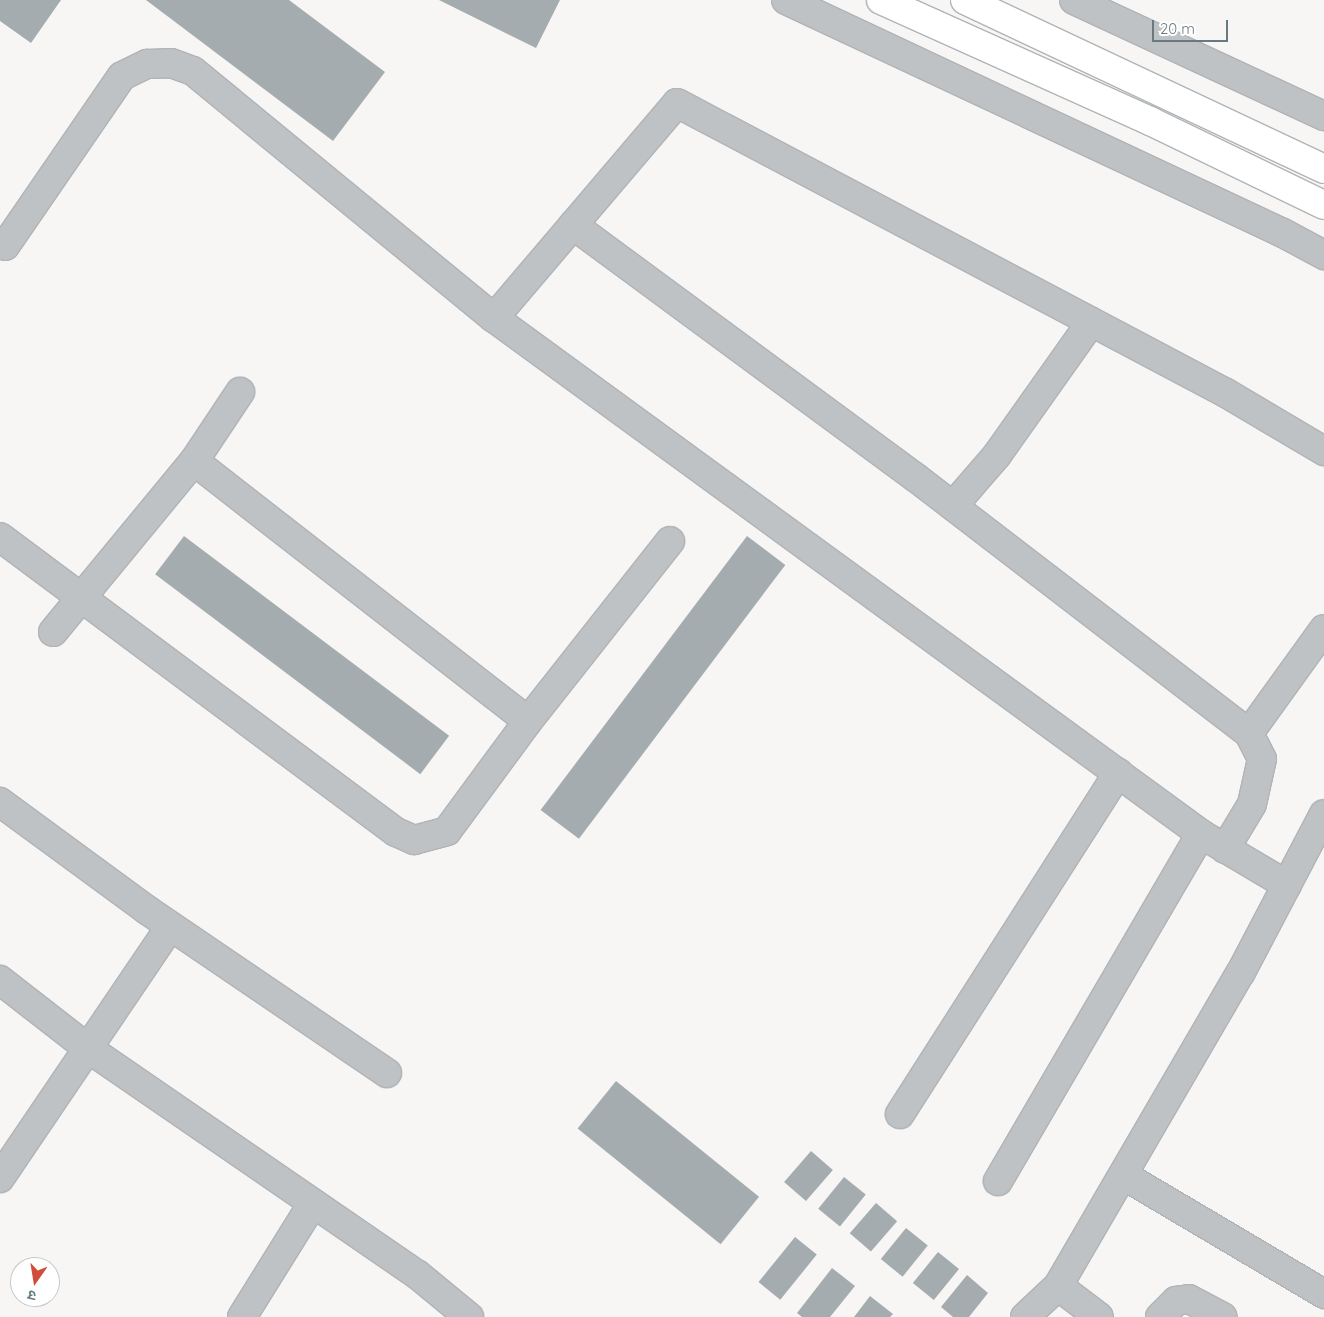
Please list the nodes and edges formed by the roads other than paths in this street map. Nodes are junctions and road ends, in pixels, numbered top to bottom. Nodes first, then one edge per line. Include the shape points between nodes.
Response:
1 (786, 0) edge
2 (881, 0) edge
3 (965, 0) edge
4 (1074, 0) edge
5 (1324, 116) edge
6 (1324, 169) edge
7 (1324, 205) edge
8 (573, 225) junction
9 (2, 247) edge
10 (1324, 255) edge
11 (494, 318) junction
12 (1091, 322) junction
13 (240, 392) dead end
14 (1324, 451) edge
15 (194, 461) junction
16 (953, 506) junction
17 (0, 538) edge
18 (670, 541) dead end
19 (81, 598) junction
20 (1324, 629) edge
21 (53, 632) dead end
22 (528, 722) junction
23 (1249, 733) junction
24 (1118, 773) junction
25 (0, 802) edge
26 (1324, 814) edge
27 (1202, 834) junction
28 (1225, 849) junction
29 (1287, 885) junction
30 (170, 927) junction
31 (0, 980) edge
32 (86, 1047) junction
33 (386, 1072) dead end
34 (900, 1114) dead end
35 (1123, 1175) junction
36 (0, 1178) edge
37 (998, 1182) dead end
38 (313, 1203) junction
39 (1058, 1286) junction
40 (1324, 1294) edge
41 (242, 1317) edge
42 (469, 1317) edge
43 (1024, 1317) edge
44 (1099, 1317) edge
45 (1160, 1317) edge
46 (1223, 1317) edge

1 - 10 street via 1283,232
2 - 7 highway via 1150,121
3 - 6 highway
4 - 5 street
8 - 11 street
8 - 12 street via 677,103
8 - 16 street
9 - 11 street via 122,76 148,64 171,63 194,71
11 - 24 street
12 - 14 street via 1226,393
12 - 16 street via 997,456
13 - 15 street
15 - 19 street
15 - 22 street
16 - 23 street
17 - 19 street
18 - 22 street
19 - 21 street
19 - 22 street via 396,832 414,840 447,831
20 - 23 street
23 - 28 street via 1262,759 1252,804
24 - 27 street
24 - 34 street
25 - 30 street
26 - 29 street
27 - 28 street
27 - 37 street
28 - 29 street
29 - 35 street via 1241,972
30 - 32 street
30 - 33 street
31 - 32 street
32 - 36 street
32 - 38 street
35 - 39 street
35 - 40 street
38 - 41 street
38 - 42 street via 418,1275
39 - 43 street
39 - 44 street
45 - 46 street via 1176,1301 1189,1300

